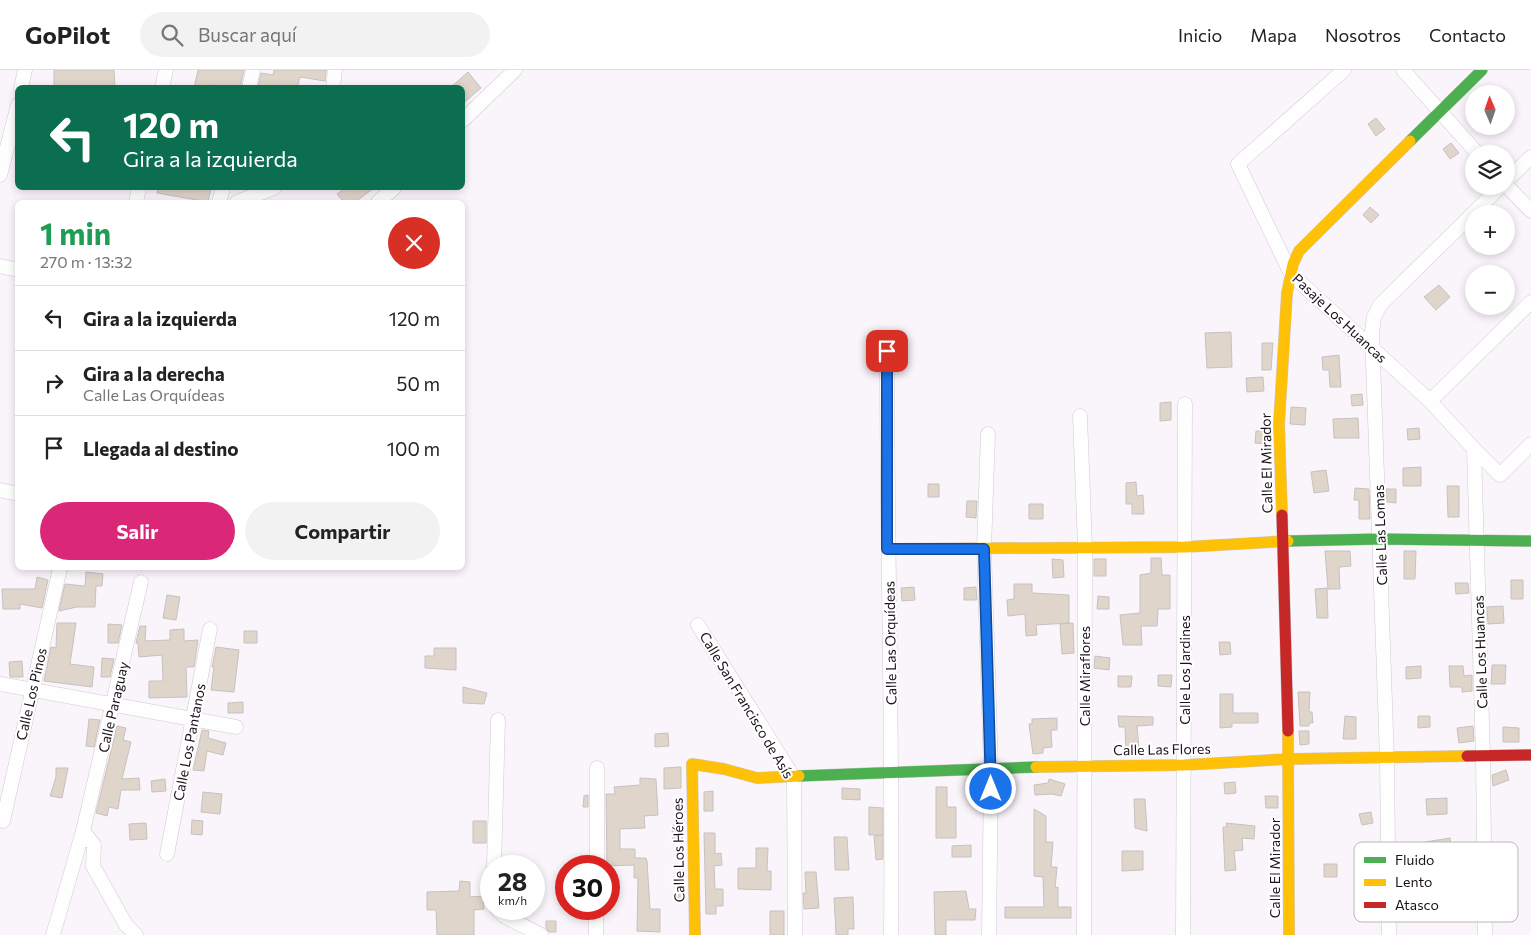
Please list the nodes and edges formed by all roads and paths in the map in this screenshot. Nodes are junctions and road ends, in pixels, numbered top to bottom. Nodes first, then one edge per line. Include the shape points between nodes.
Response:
1 (24, 70) edge
2 (166, 70) edge
3 (253, 70) edge
4 (335, 70) edge
5 (515, 70) edge
6 (1344, 70) edge
7 (1403, 70) edge
8 (1482, 70) edge
9 (22, 85) edge
10 (163, 85) edge
11 (249, 85) edge
12 (333, 85) edge
13 (1440, 112) junction
14 (15, 117) edge
15 (465, 118) edge
16 (1470, 145) edge
17 (1531, 157) edge
18 (1515, 172) edge
19 (0, 175) edge
20 (269, 190) edge
21 (392, 190) edge
22 (1515, 194) edge
23 (1492, 195) edge
24 (242, 200) edge
25 (380, 200) edge
26 (1531, 211) edge
27 (0, 266) edge
28 (15, 269) edge
29 (1291, 274) junction
30 (1531, 302) edge
31 (1374, 317) junction
32 (1354, 333) junction
33 (1373, 349) junction
34 (887, 351) dead end
35 (1430, 401) junction
36 (1185, 404) dead end
37 (1080, 416) dead end
38 (988, 434) dead end
39 (1531, 444) edge
40 (1474, 449) junction
41 (0, 490) edge
42 (15, 493) edge
43 (1380, 539) junction
44 (1477, 540) junction
45 (1282, 541) junction
46 (1531, 541) edge
47 (1085, 547) junction
48 (1185, 547) junction
49 (887, 549) junction
50 (984, 549) junction
51 (60, 570) edge
52 (141, 582) dead end
53 (698, 626) dead end
54 (210, 629) dead end
55 (0, 684) edge
56 (32, 690) junction
57 (114, 706) junction
58 (193, 719) junction
59 (498, 720) dead end
60 (236, 727) dead end
61 (1531, 756) edge
62 (1483, 757) junction
63 (1289, 759) junction
64 (1387, 759) junction
65 (692, 764) joint
66 (1084, 764) junction
67 (1184, 765) junction
68 (597, 768) dead end
69 (991, 770) junction
70 (893, 774) junction
71 (794, 778) junction
72 (3, 821) dead end
73 (83, 831) junction
74 (1387, 842) edge
75 (1484, 842) edge
76 (167, 854) dead end
77 (494, 855) edge
78 (596, 855) edge
79 (512, 920) edge
80 (596, 920) edge
81 (1388, 922) edge
82 (1485, 922) edge
83 (53, 935) edge
84 (136, 935) edge
85 (541, 935) edge
86 (596, 935) edge
87 (695, 935) edge
88 (795, 935) edge
89 (891, 935) edge
90 (989, 935) edge
91 (1084, 935) edge
92 (1183, 935) edge
93 (1289, 935) edge
94 (1388, 935) edge
95 (1485, 935) edge

1 - 9 street
2 - 10 street
3 - 11 street
4 - 12 street
5 - 15 street
6 - 29 street, Pasaje Los Huancas via 1238,164
7 - 13 street
8 - 13 street, Calle El Mirador
13 - 16 street
13 - 29 street, Calle El Mirador via 1299,251
14 - 19 street
17 - 18 street
20 - 24 street
21 - 25 street
22 - 26 street
23 - 31 street via 1380,305
27 - 28 street
29 - 32 street, Pasaje Los Huancas
29 - 45 street, Calle El Mirador via 1287,294 1280,424
30 - 35 street
31 - 32 street
31 - 33 street, Calle Las Lomas
32 - 33 street, Pasaje Los Huancas
33 - 35 street, Pasaje Los Huancas
33 - 43 street, Calle Las Lomas
34 - 49 street, Calle Las Orquídeas
35 - 40 street, Pasaje Los Huancas
36 - 48 street, Calle Los Jardines
37 - 47 street, Calle Miraflores
38 - 50 street
39 - 40 street via 1500,475
40 - 44 street, Calle Los Huancas
41 - 42 street
43 - 44 street
43 - 45 street
43 - 64 street, Calle Las Lomas
44 - 46 street
44 - 62 street, Calle Los Huancas
45 - 48 street
45 - 63 street, Calle El Mirador
47 - 48 street
47 - 50 street
47 - 66 street, Calle Miraflores
48 - 67 street, Calle Los Jardines
49 - 50 street
49 - 70 street, Calle Las Orquídeas
50 - 69 street
51 - 56 street, Calle Los Pinos
52 - 57 street, Calle Paraguay
53 - 71 street, Calle San Francisco de Asís
54 - 58 street, Calle Los Pantanos
55 - 56 street
56 - 57 street
56 - 72 street, Calle Los Pinos
57 - 58 street
57 - 73 street, Calle Paraguay
58 - 60 street
58 - 76 street, Calle Los Pantanos
59 - 77 street
61 - 62 street, Calle Las Flores
62 - 64 street, Calle Las Flores
62 - 75 street, Calle Los Huancas
63 - 64 street, Calle Las Flores
63 - 67 street, Calle Las Flores
63 - 93 street, Calle El Mirador
64 - 74 street, Calle Las Lomas
65 - 71 street, Calle Las Flores via 757,778
65 - 87 street, Calle Los Héroes
66 - 67 street, Calle Las Flores
66 - 69 street, Calle Las Flores
66 - 91 street, Calle Miraflores
67 - 92 street, Calle Los Jardines
68 - 78 street
69 - 70 street, Calle Las Flores
69 - 90 street
70 - 71 street, Calle Las Flores
70 - 89 street, Calle Las Orquídeas
71 - 88 street, Calle San Francisco de Asís
73 - 83 street, Calle Paraguay
73 - 84 street via 94,844 93,866 126,925
79 - 85 street
80 - 86 street
81 - 94 street, Calle Las Lomas
82 - 95 street, Calle Los Huancas

